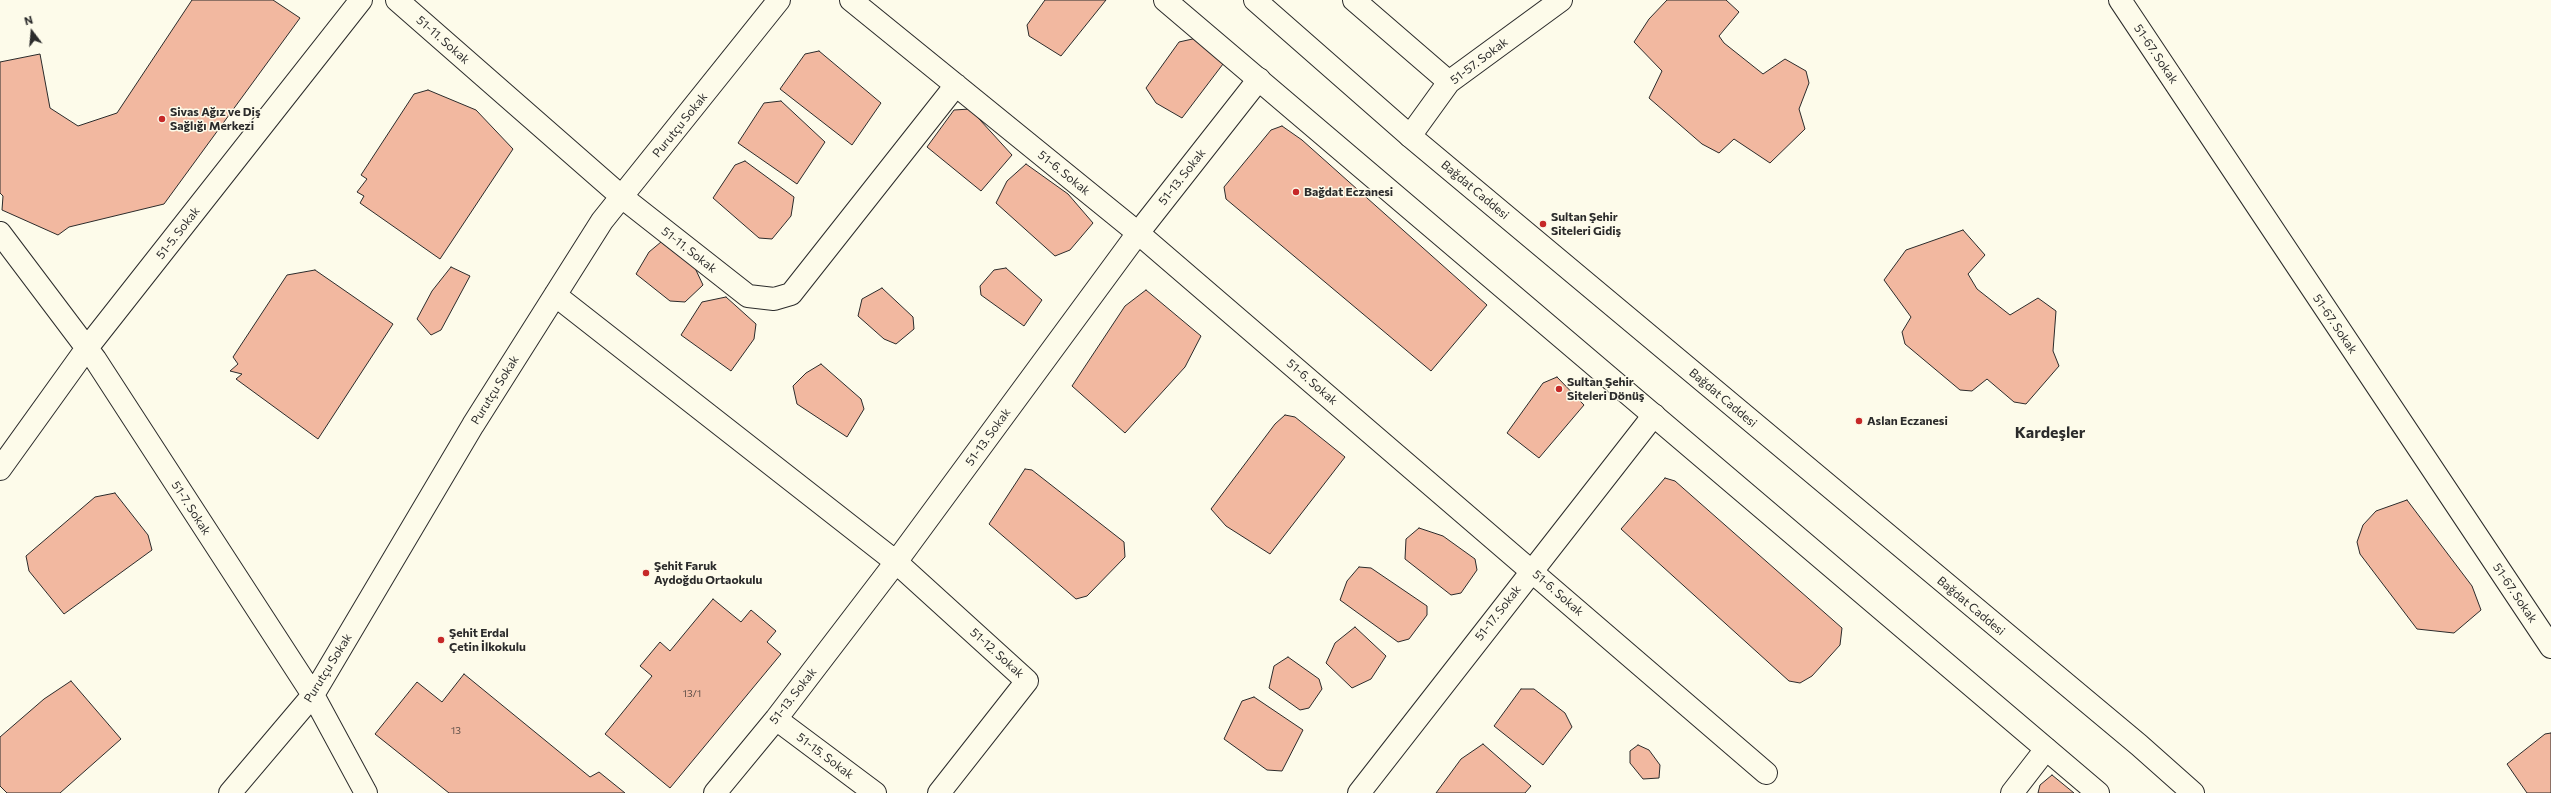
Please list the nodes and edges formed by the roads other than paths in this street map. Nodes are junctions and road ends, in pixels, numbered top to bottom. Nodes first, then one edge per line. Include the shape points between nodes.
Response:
1 (361, 0) edge
2 (397, 0) edge
3 (779, 0) edge
4 (851, 0) edge
5 (1165, 0) edge
6 (1255, 0) edge
7 (1354, 0) edge
8 (1561, 0) edge
9 (2120, 0) edge
10 (1259, 79) junction
11 (1449, 82) junction
12 (956, 85) junction
13 (1410, 136) junction
14 (622, 197) junction
15 (0, 233) edge
16 (1138, 233) junction
17 (555, 295) junction
18 (87, 348) junction
19 (1654, 416) junction
20 (0, 469) edge
21 (896, 562) junction
22 (1531, 570) junction
23 (2551, 647) edge
24 (313, 695) junction
25 (776, 719) junction
26 (2046, 749) junction
27 (1766, 773) dead end
28 (230, 793) edge
29 (366, 793) edge
30 (715, 793) edge
31 (875, 793) edge
32 (939, 793) edge
33 (1359, 793) edge
34 (2012, 793) edge
35 (2098, 793) edge
36 (2193, 793) edge

1 - 18 street, 51-5. Sokak
2 - 14 street, 51-11. Sokak
3 - 14 street, Purutçu Sokak
4 - 12 street, 51-6. Sokak
5 - 10 street
6 - 13 street, Bağdat Caddesi
7 - 11 street
8 - 11 street, 51-57. Sokak
9 - 23 street, 51-67. Sokak
10 - 16 street, 51-13. Sokak
10 - 19 street
11 - 13 street, 51-57. Sokak
12 - 14 street, 51-11. Sokak via 791,294 774,299 748,296
12 - 16 street, 51-6. Sokak
13 - 36 street, Bağdat Caddesi via 2139,745
14 - 17 street, Purutçu Sokak via 602,222
15 - 18 street, 51-7. Sokak
16 - 21 street, 51-13. Sokak
16 - 22 street, 51-6. Sokak
17 - 21 street
17 - 24 street, Purutçu Sokak via 469,432
18 - 20 street, 51-5. Sokak
18 - 24 street, 51-7. Sokak
19 - 22 street, 51-17. Sokak
19 - 26 street
21 - 25 street, 51-13. Sokak
21 - 32 street, 51-12. Sokak via 1027,681
22 - 27 street, 51-6. Sokak
22 - 33 street, 51-17. Sokak
24 - 28 street, Purutçu Sokak
24 - 29 street, 51-7. Sokak
25 - 30 street, 51-13. Sokak
25 - 31 street, 51-15. Sokak
26 - 34 street
26 - 35 street

